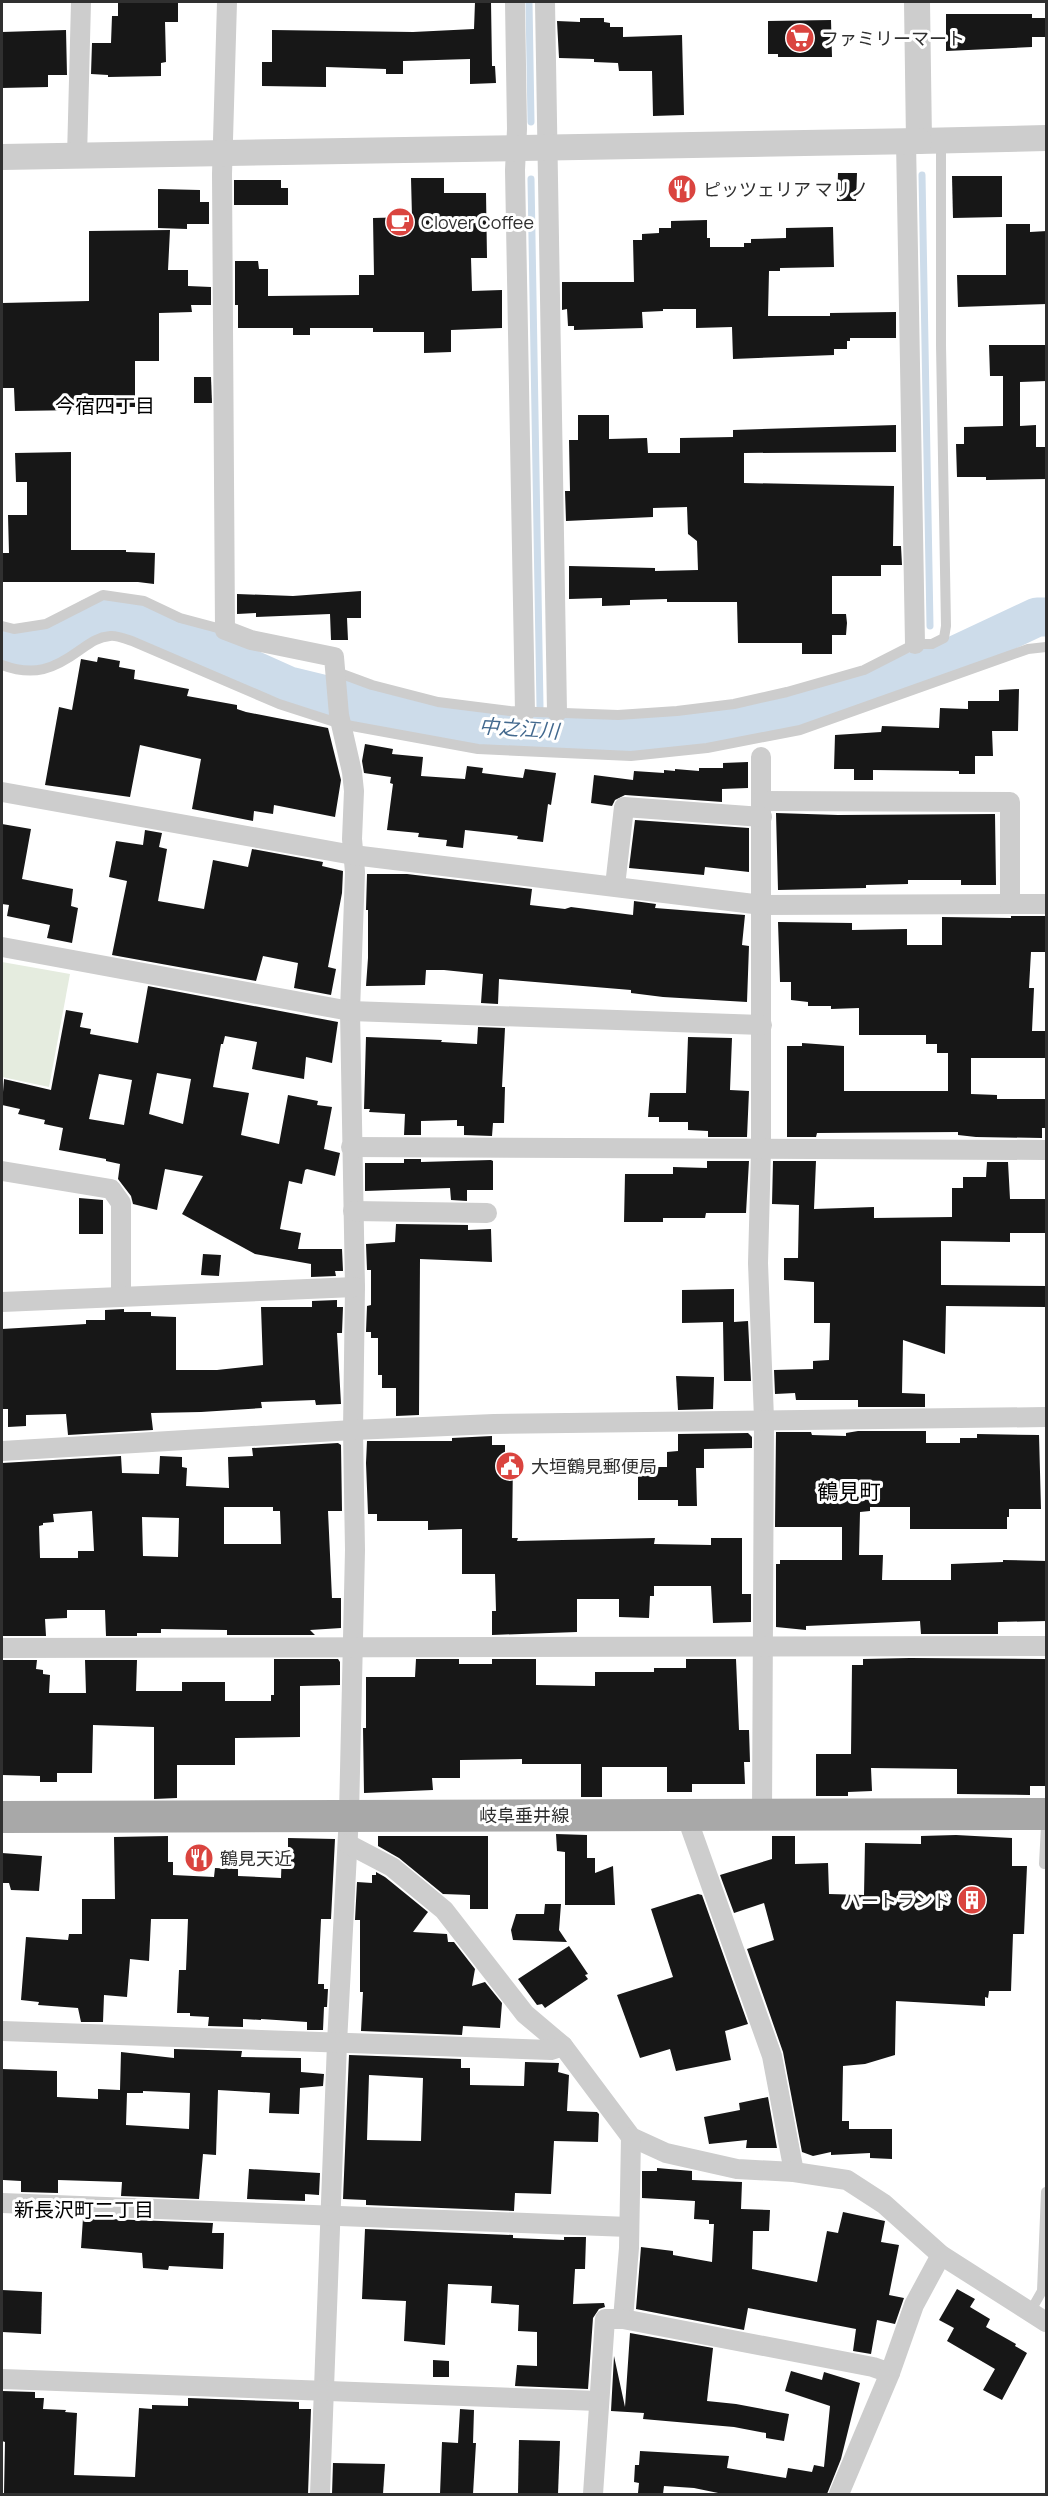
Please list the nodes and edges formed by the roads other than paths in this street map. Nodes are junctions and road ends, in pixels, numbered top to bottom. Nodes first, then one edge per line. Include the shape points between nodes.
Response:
1 (81, 2) edge
2 (227, 2) edge
3 (515, 2) edge
4 (544, 2) edge
5 (917, 2) edge
6 (1047, 138) edge
7 (922, 140) junction
8 (515, 149) junction
9 (548, 149) junction
10 (222, 154) junction
11 (77, 157) junction
12 (2, 158) edge
13 (2, 626) edge
14 (225, 630) junction
15 (915, 644) junction
16 (1047, 647) edge
17 (2, 665) edge
18 (334, 675) junction
19 (525, 712) junction
20 (557, 712) junction
21 (340, 719) junction
22 (761, 757) dead end
23 (2, 792) edge
24 (761, 809) junction
25 (352, 855) junction
26 (615, 886) junction
27 (1011, 904) junction
28 (1047, 904) edge
29 (762, 905) junction
30 (2, 947) edge
31 (350, 1011) junction
32 (762, 1025) junction
33 (351, 1147) junction
34 (761, 1149) junction
35 (1047, 1150) edge
36 (2, 1171) edge
37 (353, 1211) junction
38 (487, 1213) dead end
39 (355, 1287) junction
40 (121, 1297) junction
41 (2, 1302) edge
42 (1047, 1417) edge
43 (764, 1419) junction
44 (353, 1430) junction
45 (2, 1451) edge
46 (352, 1646) junction
47 (761, 1646) junction
48 (1047, 1646) edge
49 (2, 1648) edge
50 (1047, 1814) edge
51 (692, 1815) junction
52 (762, 1815) junction
53 (2, 1817) edge
54 (1047, 1826) edge
55 (348, 1830) junction
56 (1047, 1864) edge
57 (2, 2031) edge
58 (337, 2043) junction
59 (563, 2046) junction
60 (631, 2137) junction
61 (794, 2172) junction
62 (1047, 2192) edge
63 (2, 2203) edge
64 (330, 2216) junction
65 (629, 2227) junction
66 (940, 2255) junction
67 (1038, 2317) edge
68 (623, 2319) junction
69 (890, 2373) junction
70 (2, 2379) edge
71 (323, 2392) junction
72 (599, 2401) junction
73 (320, 2494) edge
74 (593, 2494) edge
75 (839, 2494) edge

1 - 11 street
2 - 10 street
3 - 8 street
4 - 9 street
5 - 7 street
6 - 7 street
7 - 9 street
7 - 15 street
7 - 15 lane via 941,345 946,626 944,638 932,644
8 - 9 street
8 - 10 street
8 - 19 street
9 - 20 street
10 - 11 street
10 - 14 street
11 - 12 street
13 - 14 lane via 14,629 46,624 103,595 144,601 180,618
14 - 18 street via 251,640 334,657
15 - 20 lane via 864,670 734,704 618,715
16 - 21 lane via 1028,649 800,730 632,756 478,748
17 - 21 lane via 14,670 43,671 95,639 112,635 279,704
18 - 19 lane via 438,702
18 - 21 street
19 - 20 lane
21 - 25 street via 354,791
22 - 24 street
23 - 25 street
24 - 26 street via 624,807
24 - 27 street via 1010,802
24 - 29 street
25 - 26 street
25 - 31 street via 355,872
26 - 29 street
27 - 28 street
27 - 29 street
29 - 32 street
30 - 31 street
31 - 32 street
31 - 33 street
32 - 34 street
33 - 34 street
33 - 37 street
34 - 35 street
34 - 43 street via 758,1263
36 - 40 street via 111,1189 121,1203
37 - 38 street
37 - 39 street
39 - 40 street
39 - 44 street
40 - 41 street
42 - 43 street
43 - 44 street
43 - 47 street
44 - 45 street
44 - 46 street
46 - 47 street
46 - 49 street
46 - 55 street
47 - 48 street
47 - 52 street
50 - 52 main road, 岐阜垂井線
51 - 52 main road, 岐阜垂井線
51 - 55 main road, 岐阜垂井線
51 - 61 street via 691,1829 772,2056
53 - 55 main road, 岐阜垂井線
54 - 56 lane
55 - 58 street
55 - 59 street via 444,1910 525,2014
57 - 58 street
58 - 59 street via 551,2050
58 - 64 street
59 - 60 street
60 - 61 street via 666,2153 737,2169
60 - 65 street
61 - 66 street via 846,2180 884,2204
62 - 67 lane
63 - 64 street
64 - 65 street
64 - 71 street
65 - 68 street
66 - 67 street
66 - 69 street via 914,2305
68 - 69 street
68 - 72 street via 605,2319
69 - 75 street
70 - 71 street
71 - 72 street
71 - 73 street
72 - 74 street

